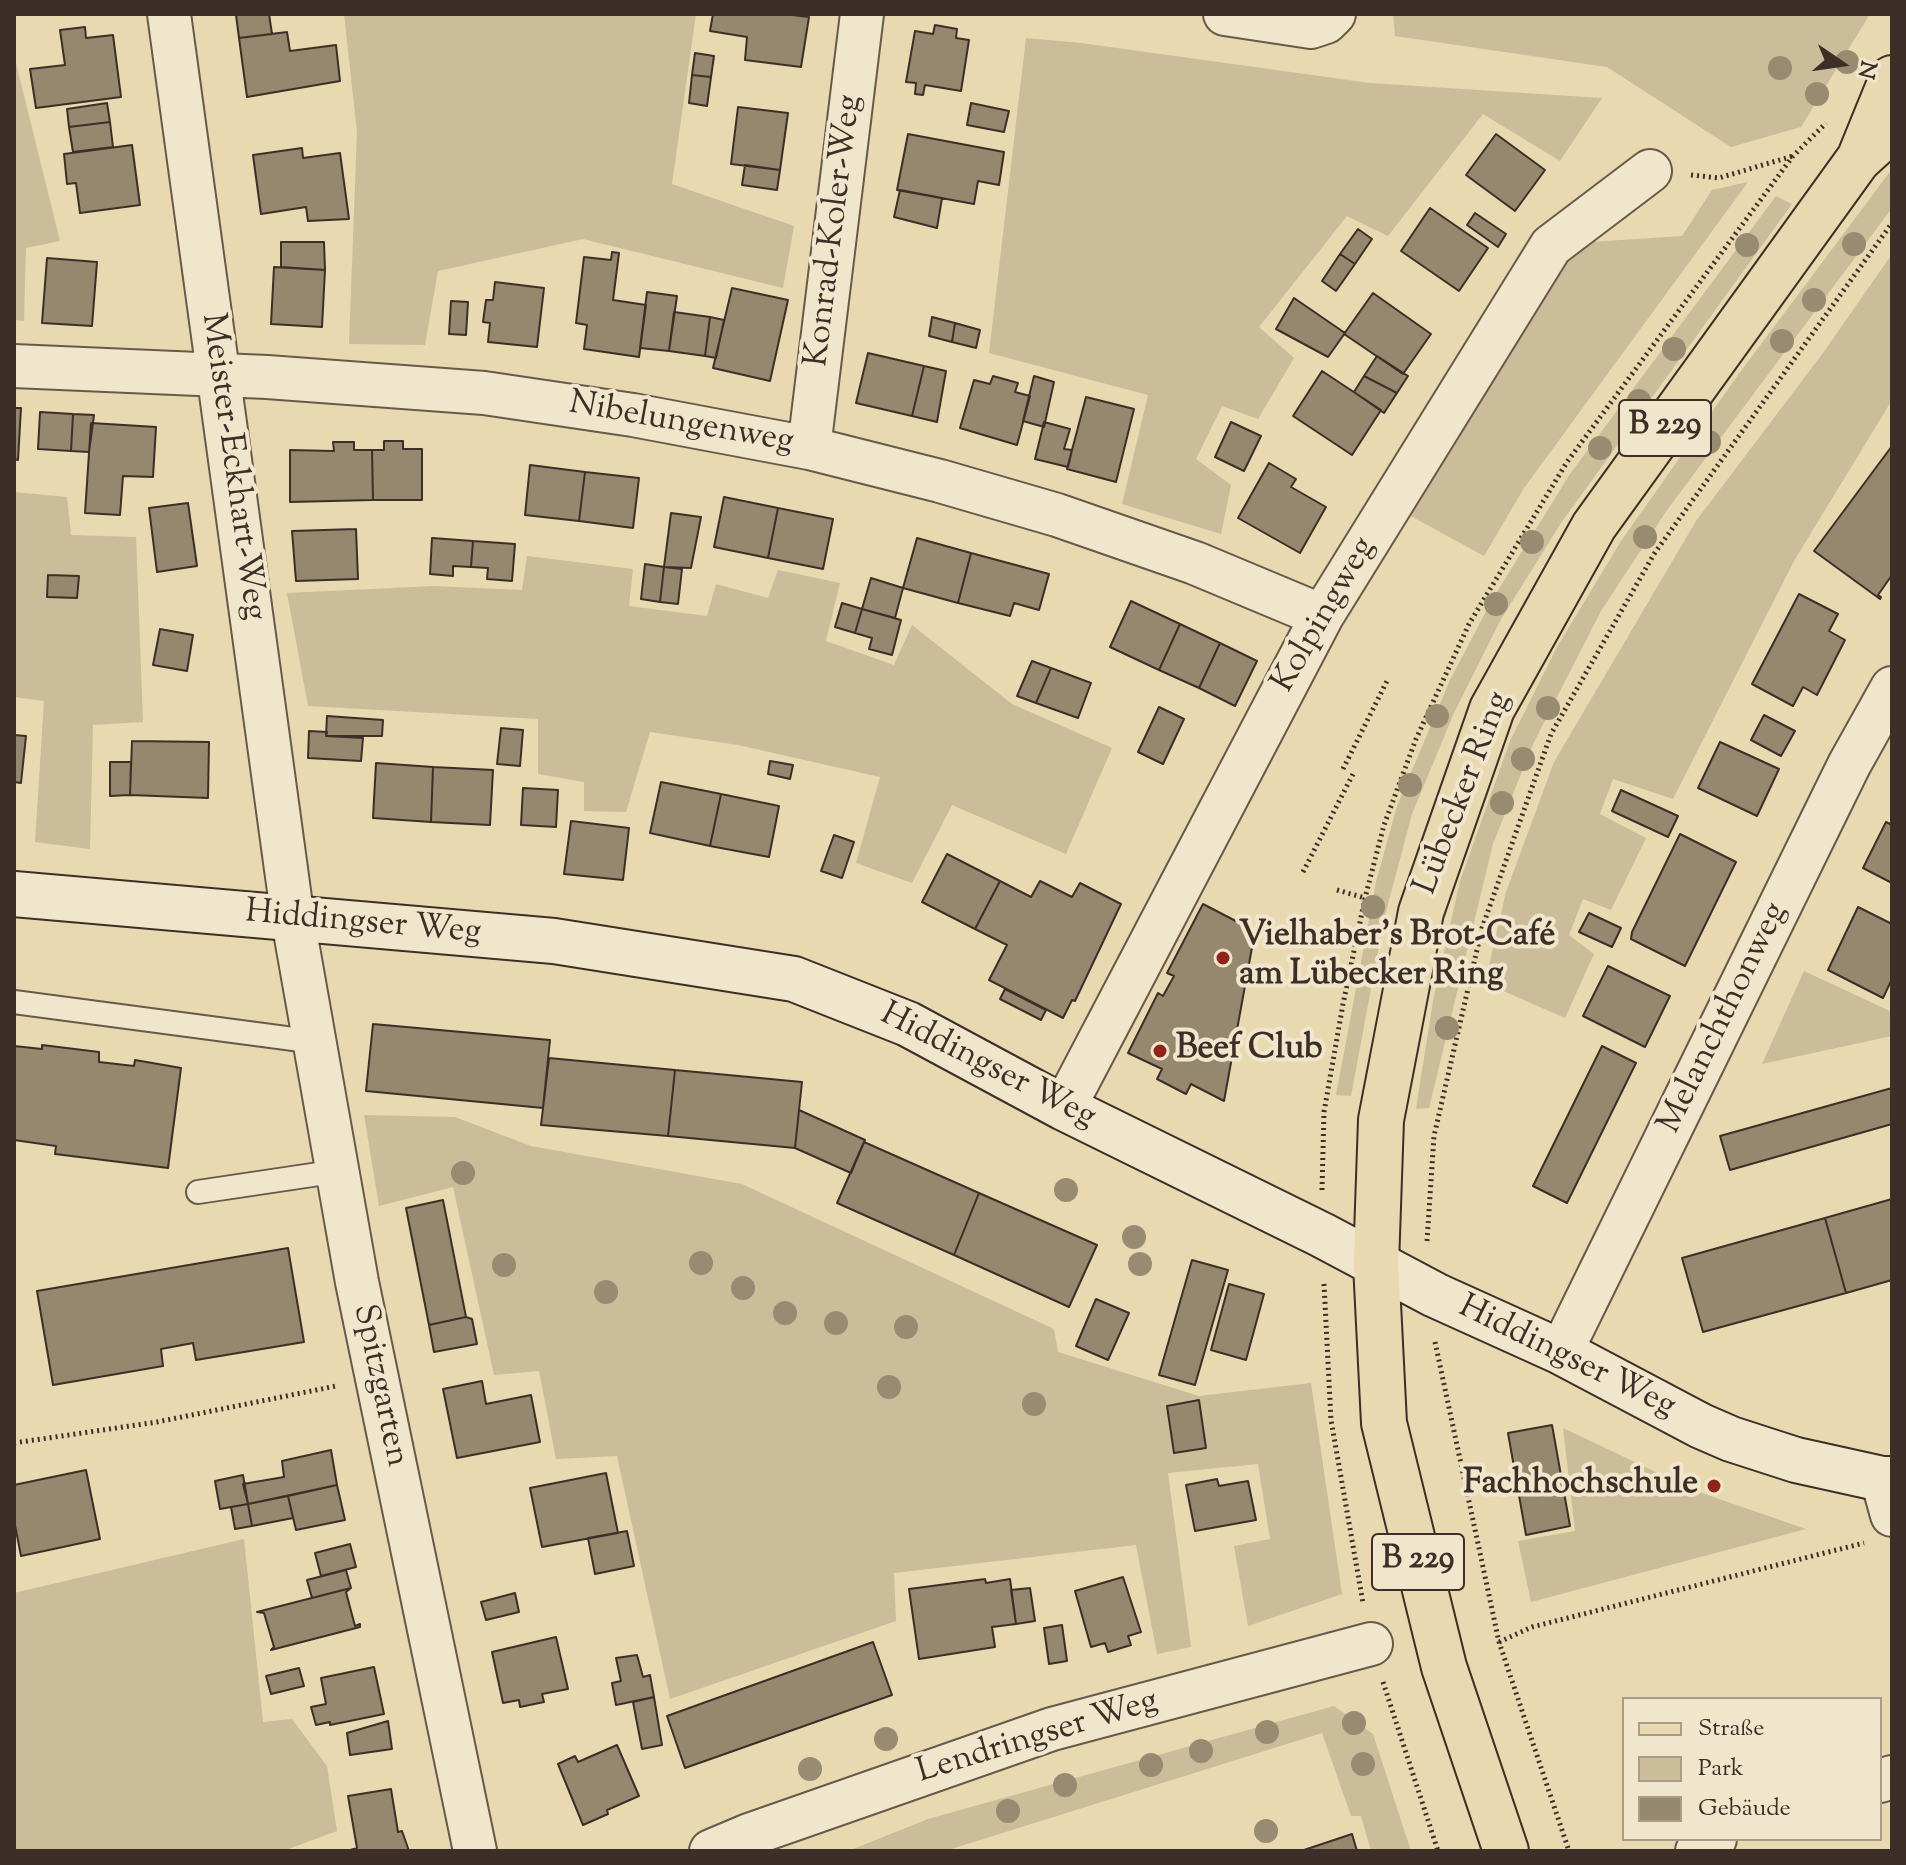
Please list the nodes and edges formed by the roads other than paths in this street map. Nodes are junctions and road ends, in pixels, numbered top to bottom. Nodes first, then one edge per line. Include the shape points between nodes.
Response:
1 (169, 14) edge
2 (862, 14) edge
3 (1225, 14) edge
4 (1334, 14) edge
5 (1892, 78) edge
6 (1892, 129) edge
7 (1858, 160) junction
8 (1650, 171) road end
9 (14, 366) edge
10 (218, 375) junction
11 (809, 448) junction
12 (1322, 616) junction
13 (1892, 688) edge
14 (14, 894) edge
15 (293, 920) junction
16 (14, 1002) edge
17 (316, 1042) junction
18 (1064, 1108) junction
19 (339, 1171) junction
20 (198, 1192) dead end
21 (1376, 1264) junction
22 (1561, 1352) junction
23 (1886, 1503) edge
24 (1371, 1644) road end
25 (752, 1843) edge
26 (475, 1851) edge
27 (711, 1851) edge
28 (1506, 1851) edge

1 - 10 street, Meister-Eckhart-Weg
2 - 11 street, Konrad-Koler-Weg
3 - 4 street via 1311,27
5 - 7 main road, Lübecker Ring / B 229
6 - 7 main road, Lübecker Ring / B 229
7 - 21 main road, Lübecker Ring / B 229 via 1594,526 1492,709 1421,912 1381,1120
8 - 12 street, Kolpingweg via 1551,246
9 - 10 street, Nibelungenweg
10 - 11 street, Nibelungenweg via 484,393
10 - 15 street, Meister-Eckhart-Weg
11 - 12 street, Nibelungenweg via 1057,515 1195,563
12 - 18 street, Kolpingweg
13 - 22 street, Melanchthonweg via 1849,765
14 - 15 main road, Hiddingser Weg
15 - 17 street, Spitzgarten
15 - 18 main road, Hiddingser Weg via 554,941 794,979 908,1024
16 - 17 lane
17 - 19 street, Spitzgarten
18 - 21 main road, Hiddingser Weg
19 - 20 lane
19 - 26 street, Spitzgarten via 357,1282
21 - 22 main road, Hiddingser Weg
21 - 28 main road, Lübecker Ring / B 229 via 1384,1423 1444,1667
22 - 23 main road, Hiddingser Weg via 1701,1426 1796,1460
24 - 25 street, Lendringser Weg via 1052,1729
25 - 27 street, Lendringser Weg

